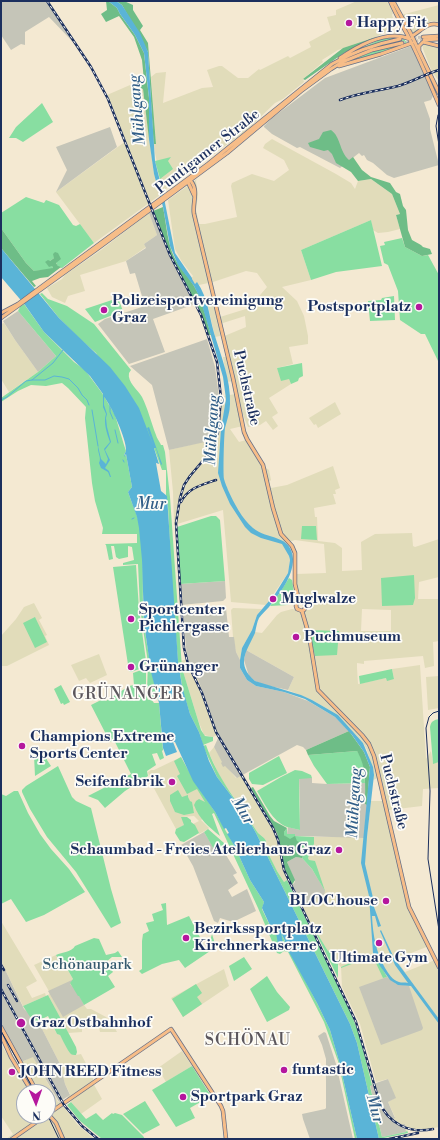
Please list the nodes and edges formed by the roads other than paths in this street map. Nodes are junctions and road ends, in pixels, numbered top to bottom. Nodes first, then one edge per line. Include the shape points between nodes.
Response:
1 (392, 1) edge
2 (400, 23) junction
3 (439, 25) edge
4 (397, 36) junction
5 (439, 36) edge
6 (412, 39) junction
7 (439, 39) edge
8 (423, 40) junction
9 (401, 41) tunnel mouth
10 (391, 43) junction
11 (439, 46) edge
12 (419, 51) junction
13 (332, 64) junction
14 (331, 69) junction
15 (439, 93) edge
16 (438, 99) edge
17 (439, 105) edge
18 (189, 180) junction
19 (18, 305) junction
20 (1, 314) edge
21 (299, 601) junction
22 (302, 611) junction
23 (439, 967) edge
24 (1, 1027) edge
25 (1, 1035) edge
26 (27, 1084) edge
27 (33, 1084) edge
28 (56, 1108) edge
29 (56, 1123) edge
30 (33, 1124) edge
31 (12, 1139) edge
32 (63, 1139) edge
33 (226, 1139) edge

1 - 2 main road
1 - 6 main road
2 - 4 main road via 402,31
2 - 6 main road
3 - 6 main road via 430,24
4 - 6 main road
4 - 13 main road via 374,40 350,51
5 - 8 main road
6 - 8 main road
6 - 12 main road
6 - 14 main road via 381,54
6 - 16 main road
7 - 8 main road
8 - 11 main road
8 - 12 main road
9 - 10 main road
10 - 13 main road, Puntigamer Straße via 355,53
10 - 14 main road, Puntigamer Straße via 342,62
12 - 15 main road
13 - 18 main road, Puntigamer Straße
14 - 18 main road, Puntigamer Straße via 246,138
16 - 17 main road
18 - 19 main road, Puntigamer Straße
18 - 21 main road, Puchstraße via 195,189 194,214 242,425 247,439 262,463 281,534 295,553 294,584
19 - 20 main road
19 - 20 main road via 8,313
21 - 22 main road, Puchstraße via 296,606
21 - 22 main road, Puchstraße via 306,604
22 - 23 main road, Puchstraße via 309,635 318,690 362,735 374,756 409,908
24 - 27 main road
25 - 26 main road
28 - 33 main road via 171,1029 222,1108
29 - 32 main road
30 - 31 main road

